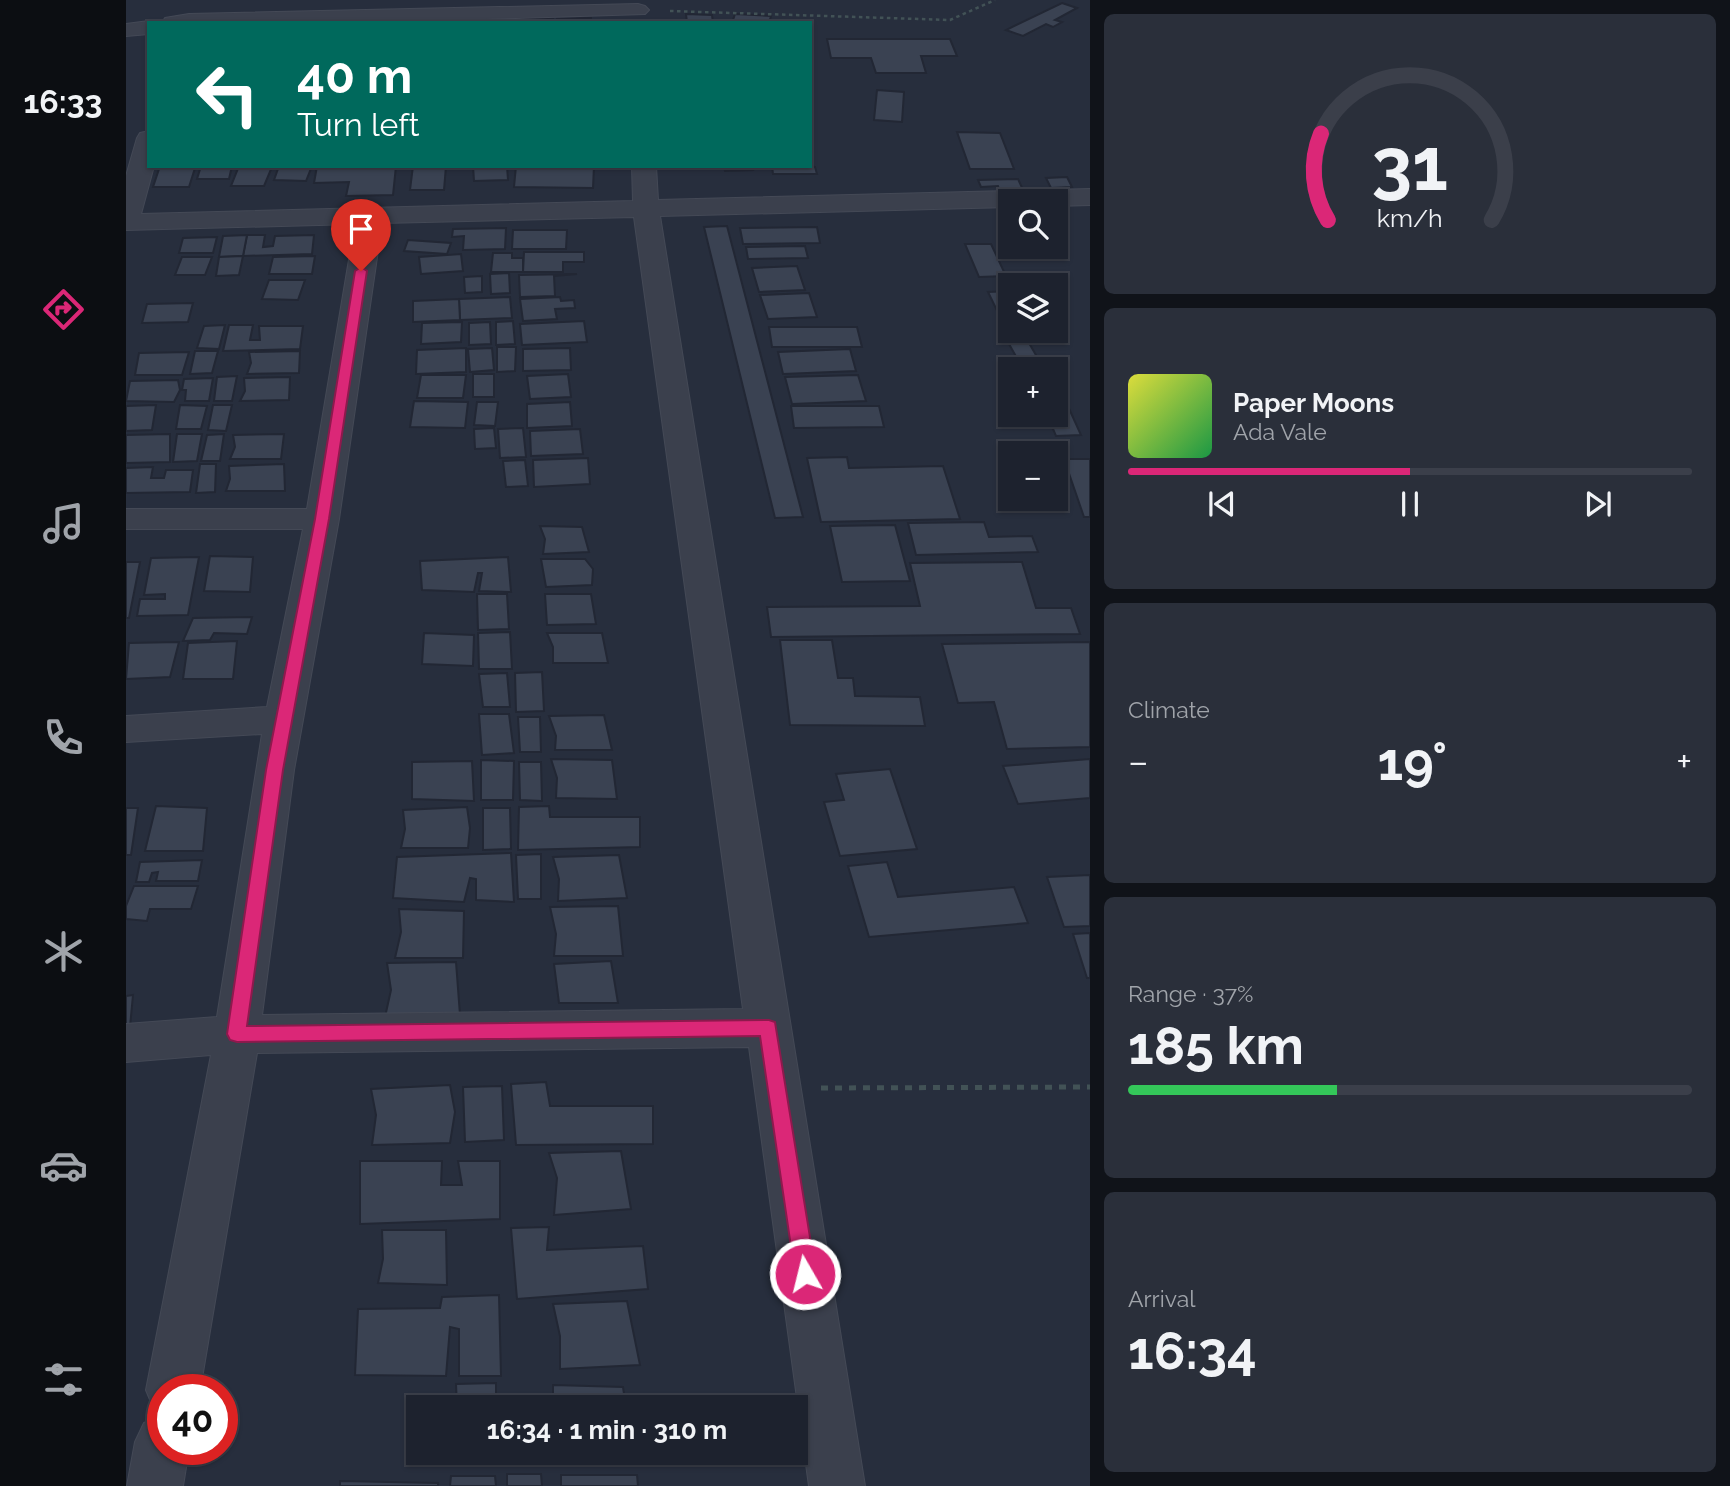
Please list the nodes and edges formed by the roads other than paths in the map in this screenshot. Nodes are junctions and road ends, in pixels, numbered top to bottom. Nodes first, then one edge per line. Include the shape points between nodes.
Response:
1 (635, 11) edge
2 (224, 21) edge
3 (147, 27) edge
4 (126, 30) edge
5 (147, 145) edge
6 (644, 168) edge
7 (1090, 197) edge
8 (646, 208) junction
9 (370, 215) junction
10 (126, 221) edge
11 (126, 519) edge
12 (322, 519) junction
13 (284, 719) junction
14 (126, 729) edge
15 (769, 1028) junction
16 (237, 1034) junction
17 (126, 1043) edge
18 (176, 1374) edge
19 (159, 1465) edge
20 (155, 1486) edge
21 (837, 1486) edge

1 - 2 street
3 - 4 street
5 - 10 street
6 - 8 street
7 - 8 street
8 - 9 street
8 - 15 street
9 - 10 street
9 - 12 street
11 - 12 street
12 - 13 street
13 - 14 street
13 - 16 street
15 - 16 street
15 - 21 street
16 - 17 street
16 - 18 street
19 - 20 street

